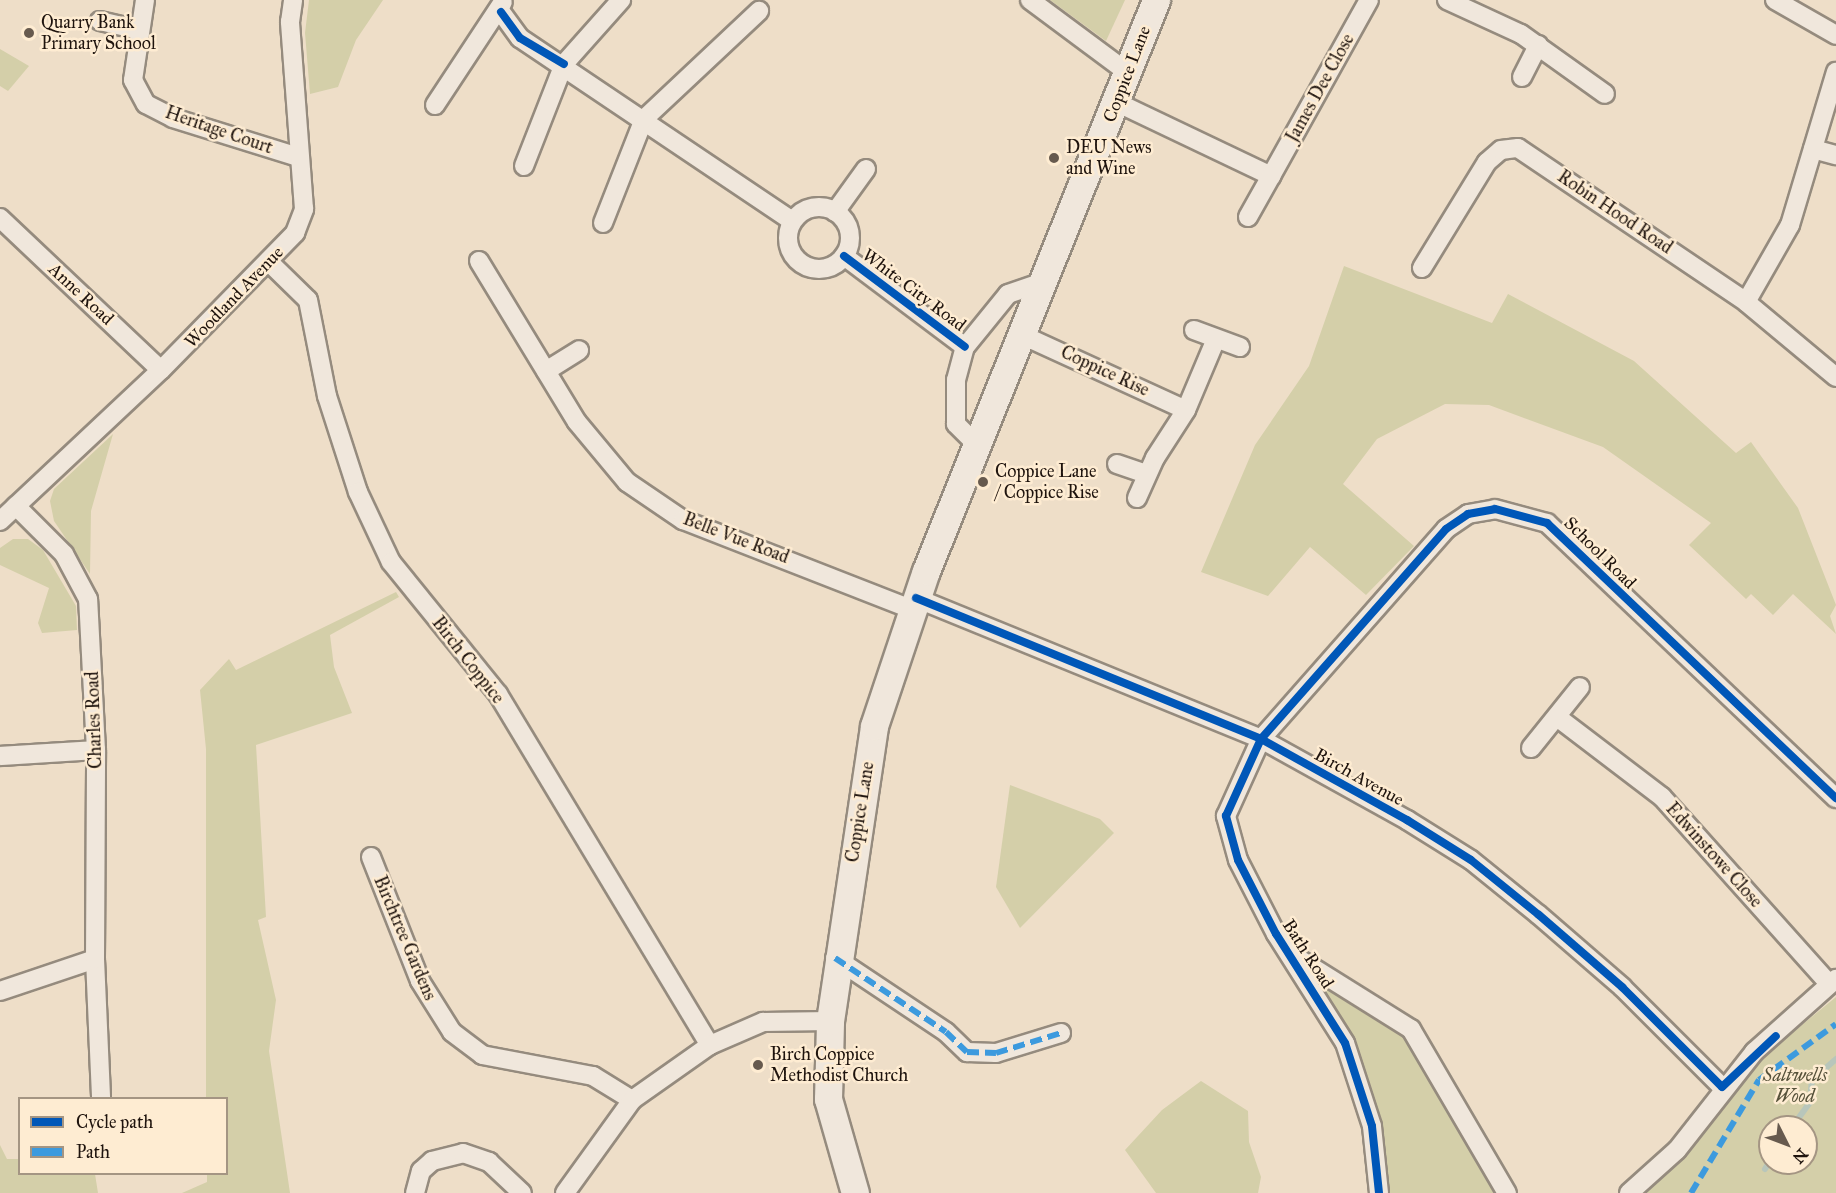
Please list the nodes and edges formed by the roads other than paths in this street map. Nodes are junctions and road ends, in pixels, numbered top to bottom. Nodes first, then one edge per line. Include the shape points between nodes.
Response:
1 (145, 0) edge
2 (293, 0) edge
3 (621, 0) edge
4 (1030, 0) edge
5 (1156, 0) edge
6 (1369, 0) edge
7 (1448, 0) edge
8 (1775, 0) edge
9 (502, 6) edge
10 (759, 11) dead end
11 (100, 21) dead end
12 (139, 30) junction
13 (1836, 35) edge
14 (1538, 45) junction
15 (564, 64) junction
16 (1128, 72) junction
17 (1836, 72) edge
18 (1521, 76) dead end
19 (1605, 94) dead end
20 (1116, 102) junction
21 (435, 105) dead end
22 (644, 119) junction
23 (1813, 149) junction
24 (1836, 155) edge
25 (298, 157) junction
26 (524, 166) dead end
27 (866, 169) dead end
28 (1271, 176) junction
29 (835, 212) junction
30 (1248, 217) dead end
31 (0, 218) edge
32 (792, 221) junction
33 (603, 222) dead end
34 (844, 256) junction
35 (479, 261) dead end
36 (269, 262) junction
37 (1422, 268) dead end
38 (1043, 282) junction
39 (1746, 303) junction
40 (1194, 330) dead end
41 (1022, 335) junction
42 (1216, 339) junction
43 (965, 347) junction
44 (1240, 347) dead end
45 (579, 350) dead end
46 (162, 370) junction
47 (546, 371) junction
48 (1836, 377) edge
49 (1186, 410) junction
50 (977, 445) junction
51 (1118, 464) dead end
52 (1146, 474) junction
53 (1137, 498) dead end
54 (16, 506) junction
55 (0, 522) edge
56 (914, 604) junction
57 (1580, 687) dead end
58 (1557, 717) junction
59 (1261, 739) junction
60 (1531, 748) dead end
61 (96, 750) junction
62 (0, 756) edge
63 (1836, 798) edge
64 (371, 857) dead end
65 (1293, 955) junction
66 (835, 958) junction
67 (95, 959) junction
68 (1833, 982) edge
69 (0, 991) edge
70 (830, 1021) junction
71 (1062, 1033) dead end
72 (710, 1045) junction
73 (1722, 1087) junction
74 (101, 1097) edge
75 (632, 1100) junction
76 (415, 1193) edge
77 (522, 1193) edge
78 (565, 1193) edge
79 (855, 1193) edge
80 (1379, 1193) edge
81 (1508, 1193) edge
82 (1629, 1193) edge

1 - 12 street, Heritage Court
2 - 25 street, Woodland Avenue
3 - 15 street
4 - 16 street
5 - 16 street, Coppice Lane
6 - 28 street, James Dee Close
7 - 14 street
8 - 13 street
9 - 15 street via 520,38
9 - 21 street
10 - 22 street
11 - 12 street
12 - 25 street, Heritage Court via 133,80 146,104 173,118
14 - 18 street
14 - 19 street
15 - 22 street
15 - 26 street
16 - 20 street, Coppice Lane
17 - 23 street
20 - 28 street
20 - 38 street, Coppice Lane
22 - 32 street
22 - 33 street
23 - 24 street
23 - 39 street via 1790,225
25 - 36 street, Woodland Avenue via 304,209 295,233
27 - 29 street
28 - 30 street, James Dee Close
29 - 32 street via 812,207
29 - 34 street, White City Road via 849,232
31 - 46 street, Anne Road
32 - 34 street, White City Road via 789,248 801,264 821,269
34 - 43 street, White City Road
35 - 47 street, Belle Vue Road
36 - 46 street, Woodland Avenue
36 - 72 street, Birch Coppice via 308,300 327,396 354,482 391,562 498,694
37 - 39 street, Robin Hood Road via 1487,162 1501,150 1518,148
38 - 41 street, Coppice Lane
38 - 43 street via 1008,294
39 - 48 street, Robin Hood Road
40 - 42 street
41 - 49 street, Coppice Rise
41 - 50 street, Coppice Lane
42 - 44 street
42 - 49 street
43 - 50 street via 956,380 956,424
45 - 47 street
46 - 54 street, Woodland Avenue
47 - 56 street, Belle Vue Road via 604,460 650,499 683,520
49 - 52 street
50 - 56 street, Coppice Lane
51 - 52 street
52 - 53 street
54 - 55 street, Woodland Avenue
54 - 61 street, Charles Road via 64,554 88,599
56 - 59 street, Birch Avenue
56 - 66 street, Coppice Lane via 874,726
57 - 58 street
58 - 60 street
58 - 68 street, Edwinstowe Close via 1669,804
59 - 63 street, School Road via 1446,528 1468,514 1517,510 1559,533
59 - 65 street, Bath Road via 1228,802 1226,828 1275,934
59 - 73 street, Birch Avenue via 1471,860 1622,987
61 - 62 street
61 - 67 street, Charles Road
64 - 75 street, Birchtree Gardens via 420,981 438,1014 465,1044 501,1061 593,1076
65 - 80 street, Bath Road via 1345,1043 1372,1126
65 - 81 street, Bath Road via 1411,1029
66 - 70 street, Coppice Lane
66 - 71 street via 946,1032 967,1052 996,1053
67 - 69 street
67 - 74 street, Charles Road
68 - 73 street
70 - 72 street via 763,1022
70 - 79 street, Coppice Lane via 828,1099
72 - 75 street
73 - 82 street via 1677,1150
75 - 78 street
76 - 77 street via 421,1171 432,1161 463,1153 489,1162

